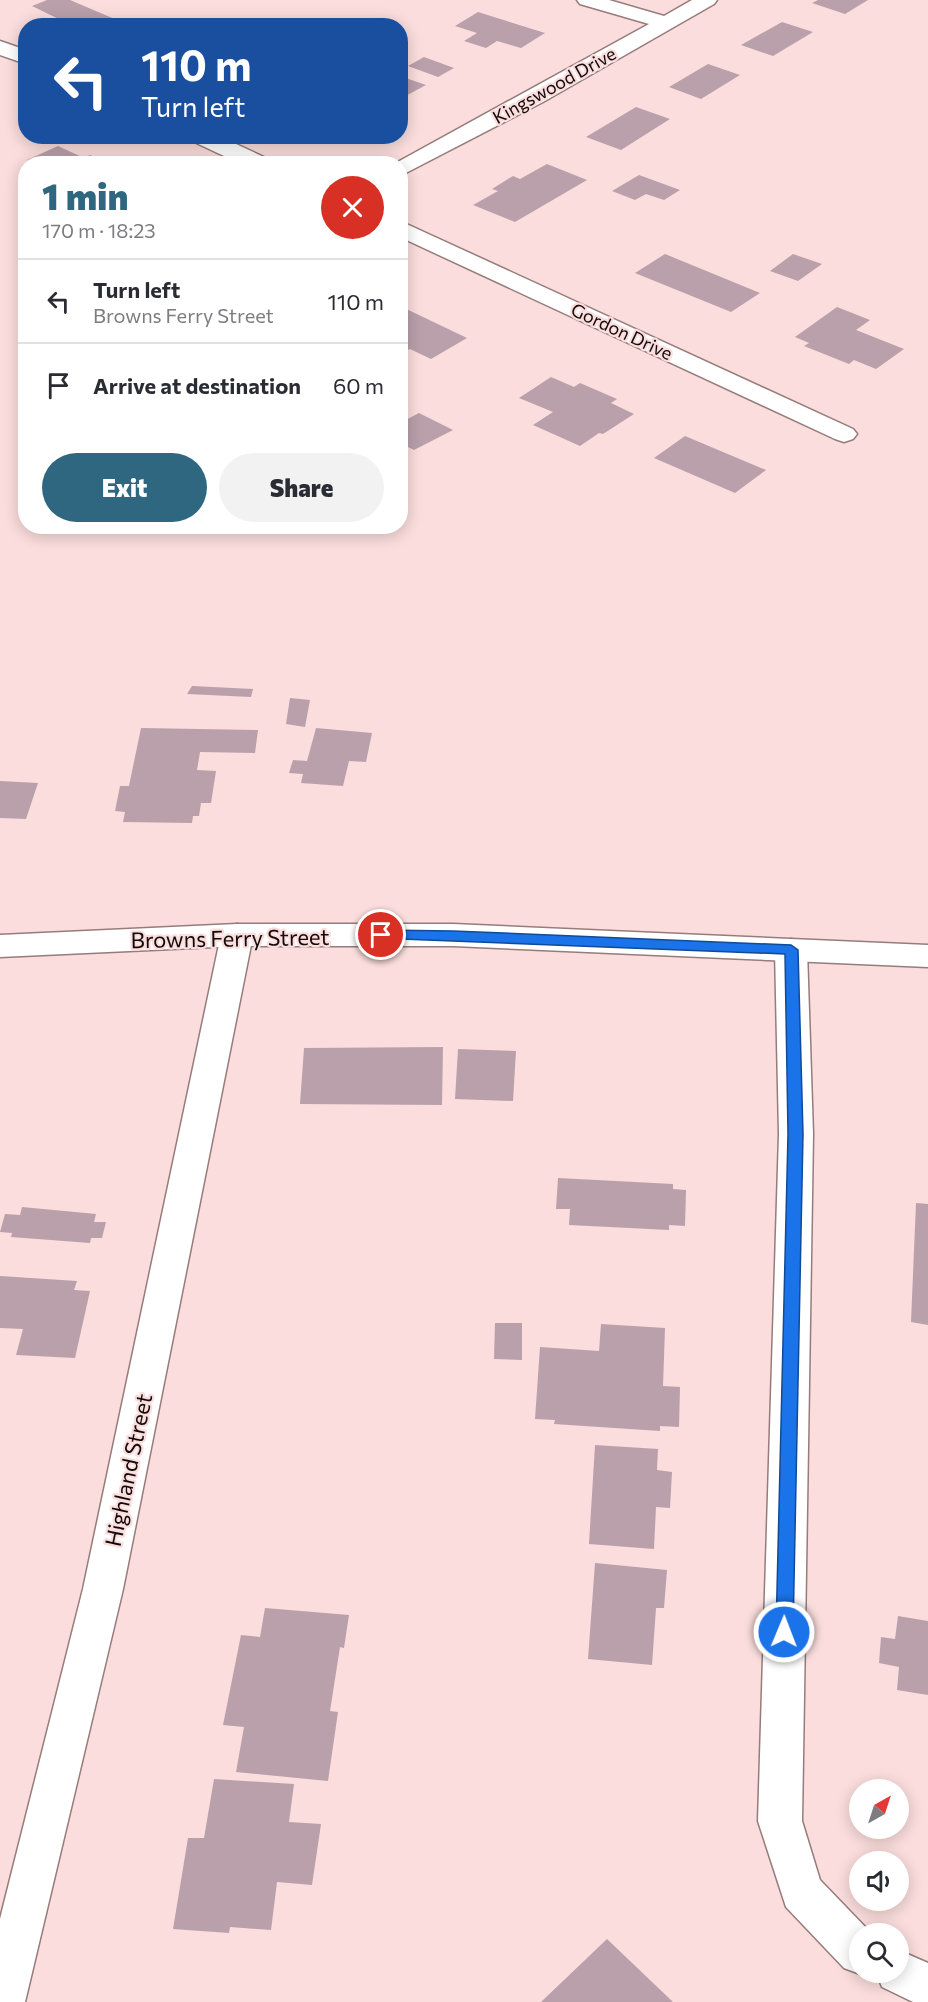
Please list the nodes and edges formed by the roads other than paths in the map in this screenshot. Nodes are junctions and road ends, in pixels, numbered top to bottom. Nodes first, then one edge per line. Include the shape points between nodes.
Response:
1 (587, 0) edge
2 (706, 0) edge
3 (666, 23) junction
4 (0, 47) edge
5 (18, 55) edge
6 (217, 144) edge
7 (243, 156) edge
8 (408, 165) edge
9 (408, 232) edge
10 (844, 435) dead end
11 (237, 935) junction
12 (0, 946) edge
13 (791, 950) junction
14 (928, 956) edge
15 (849, 1941) edge
16 (909, 1977) edge
17 (928, 1986) edge
18 (2, 2002) edge

1 - 3 street
2 - 3 street, Kingswood Drive
3 - 8 street, Kingswood Drive
4 - 5 street
6 - 7 street
9 - 10 street, Gordon Drive
11 - 12 street, Browns Ferry Street
11 - 13 street, Browns Ferry Street via 453,935
11 - 18 street, Highland Street via 103,1589
13 - 14 street, Browns Ferry Street
13 - 15 street via 796,1134 780,1821 802,1892
16 - 17 street

